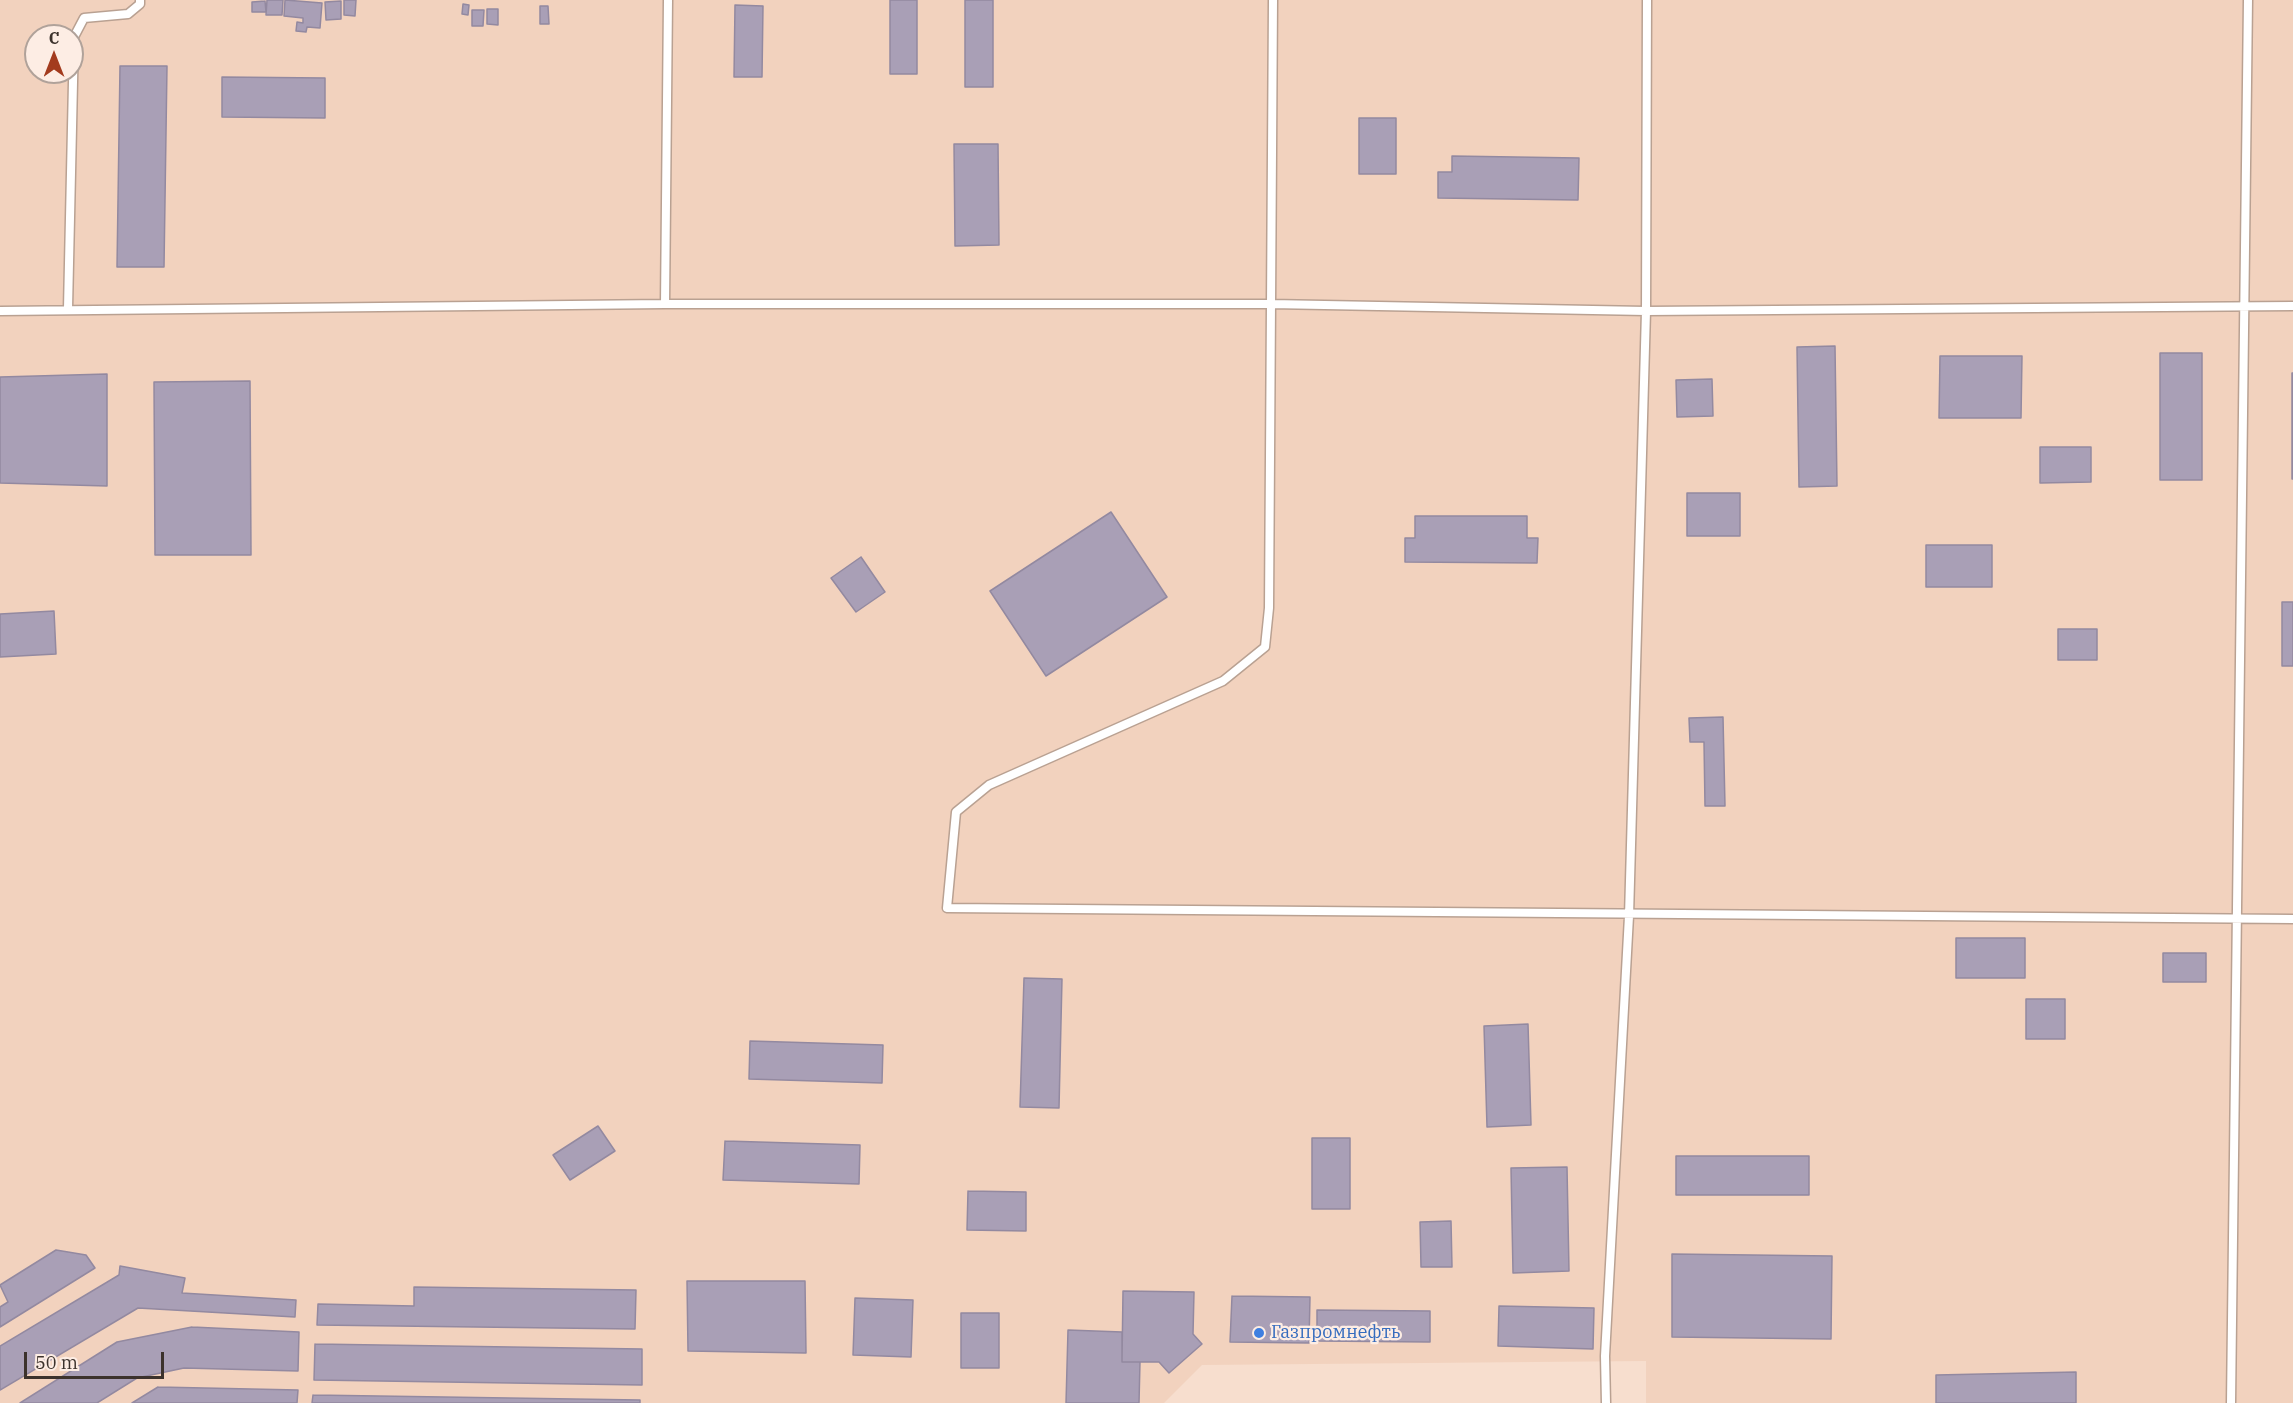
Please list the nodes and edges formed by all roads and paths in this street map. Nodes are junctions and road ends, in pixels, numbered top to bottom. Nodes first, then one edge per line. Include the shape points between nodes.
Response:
1 (140, 0) edge
2 (668, 0) edge
3 (1273, 0) edge
4 (1647, 0) edge
5 (2248, 0) edge
6 (665, 304) junction
7 (1271, 304) junction
8 (2246, 306) junction
9 (2293, 306) edge
10 (68, 308) junction
11 (0, 311) edge
12 (1646, 311) junction
13 (1629, 916) junction
14 (2237, 919) junction
15 (2293, 919) edge
16 (1606, 1403) edge
17 (2231, 1403) edge

1 - 10 lane via 128,14 84,18 74,37
2 - 6 lane
3 - 7 lane
4 - 12 lane
5 - 8 lane
6 - 7 lane
6 - 10 lane
7 - 12 lane
7 - 13 lane via 1269,608 1265,646 1223,681 989,785 956,812 947,909
8 - 9 lane
8 - 12 lane
8 - 14 lane
10 - 11 lane
12 - 13 lane
13 - 14 lane
13 - 16 lane via 1605,1356
14 - 15 lane
14 - 17 lane

